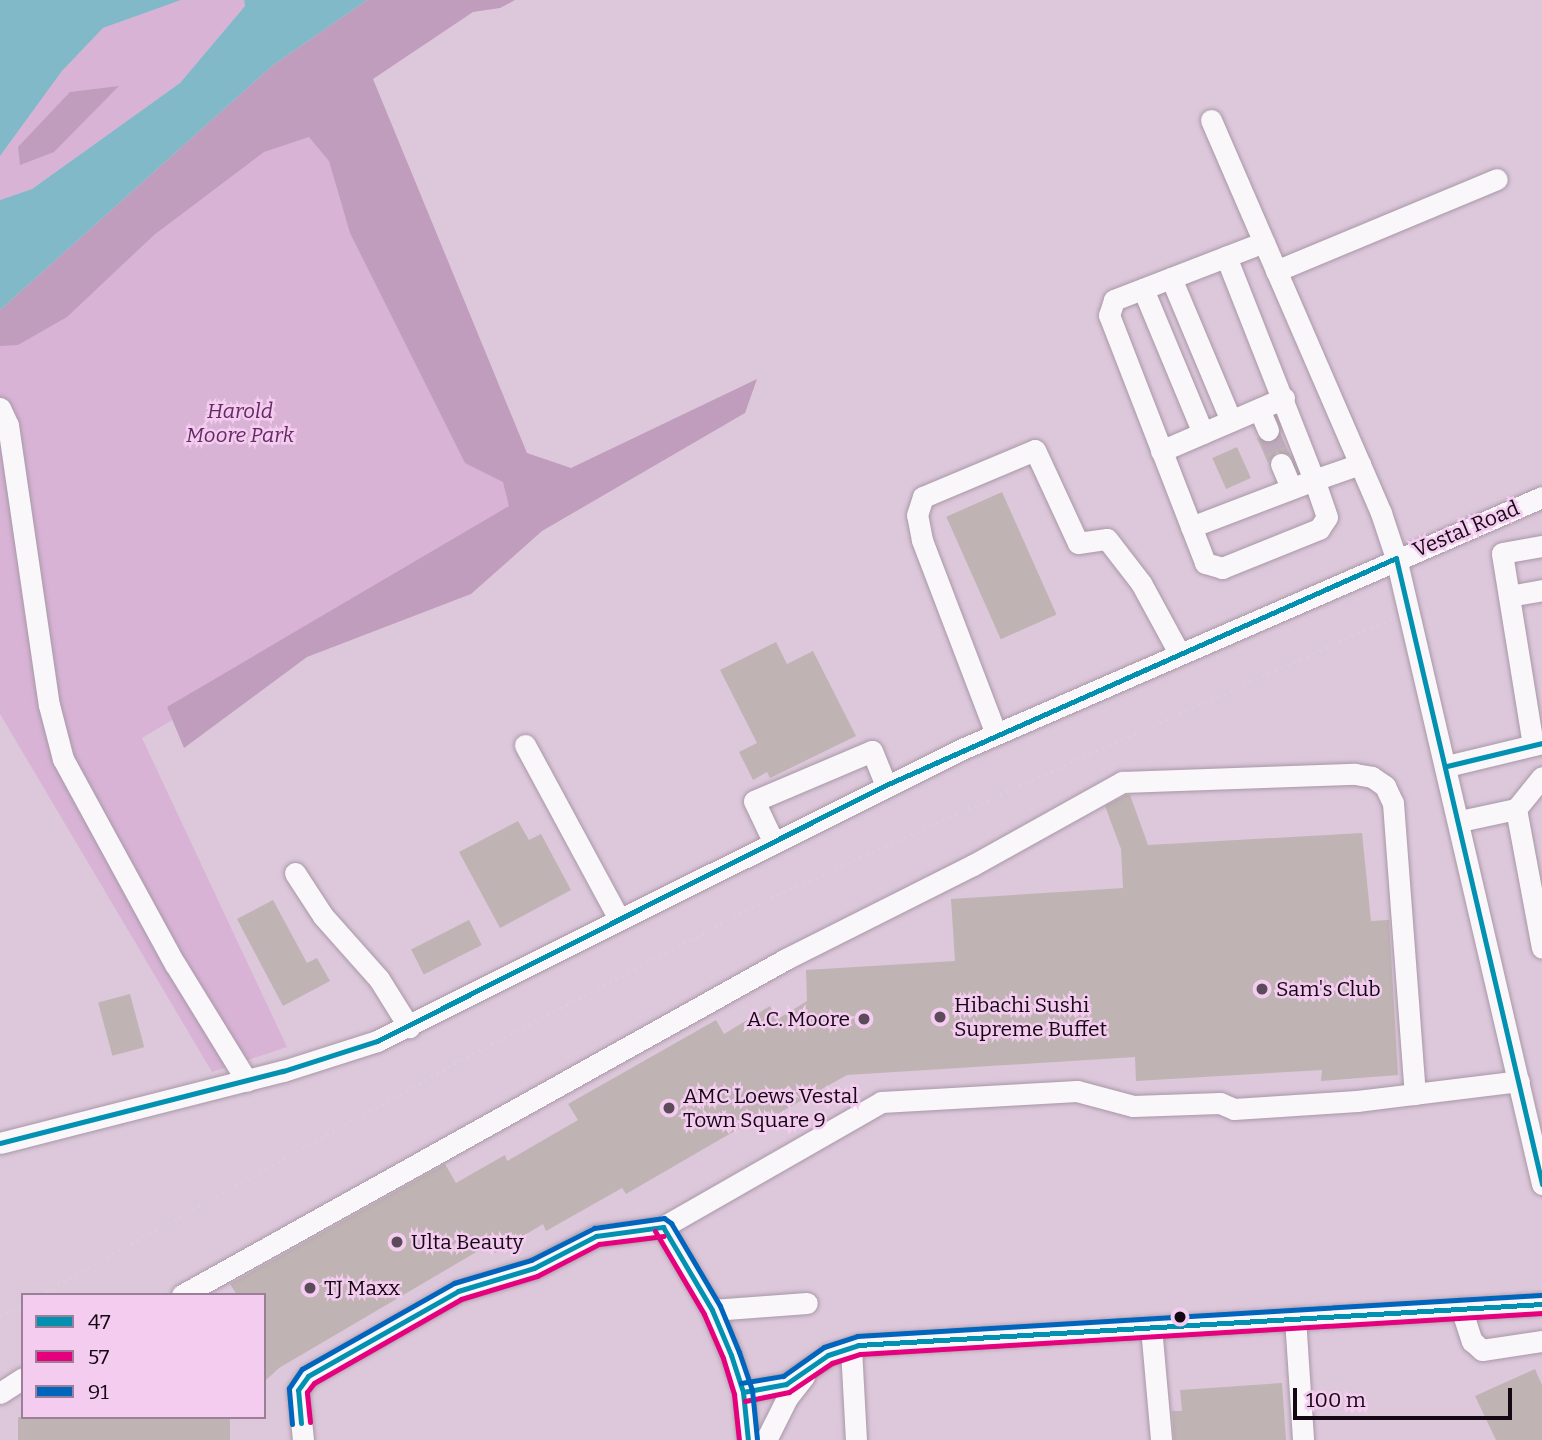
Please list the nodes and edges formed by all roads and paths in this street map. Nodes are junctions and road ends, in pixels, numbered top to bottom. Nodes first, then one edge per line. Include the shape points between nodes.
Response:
1 (1210, 120) dead end
2 (1497, 178) dead end
3 (1264, 242) junction
4 (1226, 257) junction
5 (1276, 271) junction
6 (1171, 278) junction
7 (1143, 289) junction
8 (1284, 398) junction
9 (0, 408) edge
10 (1259, 409) junction
11 (1231, 421) junction
12 (1268, 430) tunnel mouth
13 (1203, 433) junction
14 (1161, 450) junction
15 (1281, 464) tunnel mouth
16 (1360, 464) junction
17 (1314, 480) junction
18 (1291, 488) junction
19 (1542, 497) edge
20 (1191, 527) junction
21 (1542, 546) edge
22 (1396, 558) junction
23 (1542, 590) edge
24 (1509, 596) junction
25 (1395, 616) dead end
26 (1179, 653) junction
27 (1534, 699) edge
28 (996, 734) junction
29 (1537, 744) edge
30 (525, 745) dead end
31 (1447, 766) junction
32 (1542, 777) edge
33 (886, 785) junction
34 (1516, 808) junction
35 (1460, 821) junction
36 (773, 841) junction
37 (295, 873) dead end
38 (619, 919) junction
39 (1542, 948) edge
40 (409, 1027) junction
41 (247, 1081) junction
42 (1519, 1081) junction
43 (1415, 1094) junction
44 (0, 1143) edge
45 (1542, 1184) edge
46 (663, 1227) junction
47 (43, 1293) edge
48 (186, 1293) edge
49 (807, 1303) dead end
50 (1542, 1304) edge
51 (21, 1305) edge
52 (1461, 1308) junction
53 (712, 1310) junction
54 (0, 1317) edge
55 (1296, 1318) junction
56 (1152, 1327) junction
57 (1542, 1341) edge
58 (851, 1348) junction
59 (809, 1370) junction
60 (21, 1379) edge
61 (743, 1392) junction
62 (0, 1394) edge
63 (303, 1440) edge
64 (748, 1440) edge
65 (766, 1440) edge
66 (856, 1440) edge
67 (1161, 1440) edge
68 (1303, 1440) edge

1 - 3 street
2 - 5 street
3 - 4 street
3 - 5 street
4 - 6 street
4 - 8 street
5 - 16 street
6 - 7 street
6 - 11 street
7 - 13 street
7 - 14 street via 1114,300 1109,315
8 - 10 street
8 - 17 street
9 - 41 street via 8,425 49,705 63,758 175,964
10 - 11 street
10 - 12 street
11 - 13 street
13 - 14 street
14 - 20 street
15 - 18 street
16 - 17 street
16 - 22 street
17 - 18 street
17 - 20 street via 1325,525 1234,563 1211,568
18 - 20 street
19 - 22 street, Vestal Road
21 - 24 street via 1502,553
22 - 26 street, Vestal Road
22 - 31 street
23 - 24 street
24 - 27 street
25 - 47 path via 764,901 449,1067
26 - 28 street, Vestal Road
26 - 28 street via 1141,583 1107,539 1078,543 1035,450 923,497 917,516 922,540
27 - 29 street
28 - 33 street, Vestal Road
29 - 31 street
30 - 38 street
31 - 35 street
32 - 34 street
33 - 36 street, Vestal Road
33 - 36 street via 872,751 754,801
34 - 35 street
34 - 39 street
35 - 42 street
36 - 38 street, Vestal Road
37 - 40 street via 323,916 379,979
38 - 40 street, Vestal Road
40 - 41 street, Vestal Road via 349,1051
41 - 44 street, Vestal Road
42 - 43 street
42 - 45 street
43 - 46 street via 1234,1108 1220,1103 1133,1106 1077,1091 881,1102
43 - 48 street via 1393,803 1385,786 1372,776 1355,774 1122,782 973,865 786,960
46 - 53 street
46 - 63 street via 596,1236 534,1268 458,1291 308,1376 298,1390
49 - 53 street
50 - 52 street
51 - 54 path
52 - 55 street
52 - 57 street via 1472,1341 1482,1350
53 - 61 street
55 - 56 street
55 - 68 street
56 - 58 street
56 - 67 street
58 - 59 street via 828,1355
58 - 66 street
59 - 61 street via 786,1384
59 - 65 street via 787,1398
60 - 62 street
61 - 64 street

